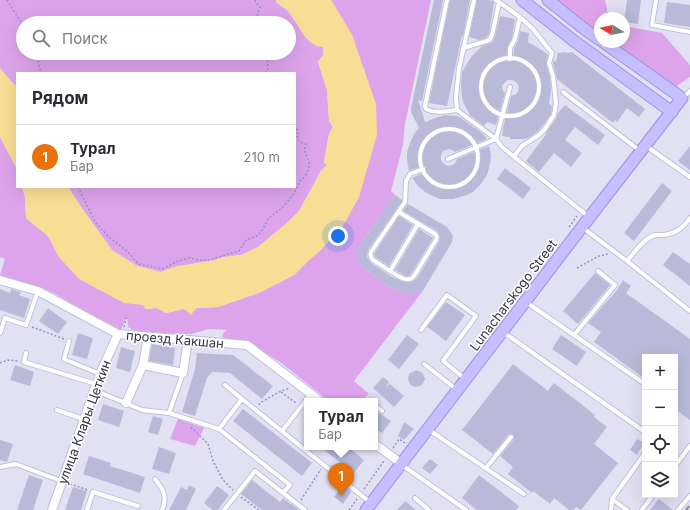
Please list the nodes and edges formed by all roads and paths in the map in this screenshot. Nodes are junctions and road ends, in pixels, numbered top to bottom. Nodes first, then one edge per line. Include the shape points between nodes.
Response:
1 (7, 0) edge
2 (256, 0) edge
3 (447, 0) edge
4 (474, 0) edge
5 (522, 0) edge
6 (548, 0) edge
7 (656, 0) edge
8 (498, 1) edge
9 (17, 16) edge
10 (257, 16) edge
11 (520, 17) junction
12 (690, 32) edge
13 (594, 36) edge
14 (463, 48) junction
15 (612, 48) edge
16 (510, 59) junction
17 (38, 60) edge
18 (267, 60) edge
19 (41, 72) edge
20 (266, 72) edge
21 (510, 87) dead end
22 (563, 92) dead end
23 (686, 95) edge
24 (457, 110) junction
25 (672, 112) junction
26 (502, 115) junction
27 (296, 129) edge
28 (496, 139) junction
29 (475, 147) junction
30 (643, 149) junction
31 (514, 156) junction
32 (448, 159) dead end
33 (423, 169) junction
34 (690, 177) edge
35 (78, 188) edge
36 (399, 212) junction
37 (590, 218) junction
38 (690, 218) edge
39 (418, 224) junction
40 (582, 227) junction
41 (616, 252) junction
42 (627, 261) junction
43 (577, 268) dead end
44 (390, 270) junction
45 (598, 270) dead end
46 (0, 280) edge
47 (38, 291) junction
48 (525, 302) junction
49 (690, 311) edge
50 (128, 315) dead end
51 (26, 325) junction
52 (421, 330) dead end
53 (503, 331) junction
54 (0, 333) edge
55 (120, 334) junction
56 (574, 335) junction
57 (148, 337) junction
58 (188, 340) junction
59 (69, 341) joint
60 (26, 353) dead end
61 (24, 362) junction
62 (0, 363) edge
63 (424, 364) dead end
64 (143, 365) junction
65 (183, 373) junction
66 (100, 374) junction
67 (466, 380) junction
68 (642, 382) edge
69 (298, 384) junction
70 (225, 385) dead end
71 (95, 387) junction
72 (458, 390) junction
73 (281, 391) junction
74 (311, 394) junction
75 (308, 398) edge
76 (316, 398) edge
77 (242, 399) junction
78 (126, 403) junction
79 (304, 403) edge
80 (301, 407) junction
81 (378, 408) edge
82 (57, 410) dead end
83 (256, 410) junction
84 (382, 411) dead end
85 (169, 413) junction
86 (84, 419) junction
87 (192, 428) dead end
88 (219, 429) junction
89 (428, 429) junction
90 (642, 430) edge
91 (282, 431) junction
92 (511, 437) dead end
93 (406, 444) dead end
94 (378, 446) edge
95 (690, 446) edge
96 (304, 448) edge
97 (306, 450) edge
98 (389, 454) junction
99 (642, 457) edge
100 (678, 462) edge
101 (324, 464) junction
102 (402, 464) junction
103 (0, 467) edge
104 (486, 468) junction
105 (155, 479) dead end
106 (61, 481) junction
107 (93, 492) junction
108 (237, 494) junction
109 (283, 494) junction
110 (360, 494) junction
111 (524, 494) dead end
112 (690, 496) edge
113 (415, 498) dead end
114 (651, 498) edge
115 (612, 499) junction
116 (298, 504) junction
117 (138, 506) dead end
118 (369, 507) edge
119 (52, 510) edge
120 (87, 510) edge
121 (162, 510) edge
122 (224, 510) edge
123 (259, 510) edge
124 (305, 510) edge
125 (349, 510) edge
126 (429, 510) edge
127 (466, 510) edge
128 (611, 510) edge
129 (627, 510) edge
130 (642, 510) edge
131 (678, 510) edge

1 - 9 path
2 - 10 path via 260,7
3 - 24 lane via 426,109 433,112
4 - 14 lane
5 - 25 main road
6 - 13 main road
7 - 12 lane via 652,25
8 - 11 lane
8 - 14 lane via 490,39
11 - 16 lane via 516,39 510,48
11 - 31 lane via 552,53 549,63 556,103 554,115 545,129 522,146
14 - 24 lane via 456,86
15 - 23 main road
16 - 26 lane via 496,62 489,67 481,82 483,99 494,112
16 - 26 lane via 521,61 534,72 538,88 537,97 527,110 511,116
17 - 19 path
18 - 20 path
21 - 26 lane
22 - 30 lane
23 - 25 main road, Lunacharskogo Street
24 - 28 lane
25 - 30 main road, Lunacharskogo Street
26 - 28 lane
27 - 35 path via 298,140 306,144 304,148 309,162 304,178 284,206 268,218 258,236 246,240 239,251 228,255 209,260 190,258 162,268 138,264 95,222
28 - 29 lane
28 - 31 lane
29 - 32 lane
29 - 33 lane via 478,159 476,167 472,175 458,185 438,184 427,176
29 - 33 lane via 468,136 460,131 444,129 435,132 428,137 421,152 420,161
30 - 34 lane
30 - 37 main road, Lunacharskogo Street
31 - 37 lane
33 - 36 lane via 408,176 405,202
36 - 39 lane
36 - 44 lane via 370,255 373,260
37 - 40 main road, Lunacharskogo Street
38 - 42 lane via 674,233 655,235 648,239
39 - 44 lane
39 - 44 lane via 436,236 436,240 413,278 406,279
40 - 41 lane
40 - 48 main road, Lunacharskogo Street
41 - 42 lane
41 - 43 path via 599,256
42 - 49 lane
45 - 56 lane via 615,285
46 - 47 street, проезд Какшан
47 - 51 lane
47 - 55 street, проезд Какшан
48 - 53 main road, Lunacharskogo Street
48 - 56 lane
50 - 55 path
51 - 54 lane via 5,318
51 - 59 path
52 - 67 lane via 447,295 476,316 444,361
53 - 67 main road, Lunacharskogo Street
53 - 90 lane
55 - 57 street, проезд Какшан
55 - 66 street, улица Клары Цеткин
56 - 68 lane
57 - 58 street, проезд Какшан
57 - 64 street
58 - 65 street
58 - 69 street, проезд Какшан via 247,345
59 - 66 lane via 64,360
60 - 61 lane
61 - 62 path via 8,360
61 - 71 lane
63 - 72 lane
64 - 65 street
64 - 78 street
65 - 85 lane
66 - 71 street, улица Клары Цеткин
67 - 72 main road, Lunacharskogo Street
69 - 73 path
69 - 74 street, проезд Какшан
70 - 77 lane
71 - 78 lane
71 - 86 street, улица Клары Цеткин
72 - 89 main road, Lunacharskogo Street
73 - 80 path
73 - 83 path via 260,403
74 - 75 lane
74 - 76 street, проезд Какшан
77 - 83 lane
77 - 88 lane
78 - 85 lane via 142,410
79 - 80 lane
80 - 91 lane
81 - 84 lane
82 - 86 lane
83 - 91 lane
85 - 88 lane
86 - 106 street, улица Клары Цеткин
87 - 108 path via 208,444 223,480
88 - 109 lane via 290,485
89 - 102 main road, Lunacharskogo Street
89 - 104 lane
91 - 96 lane
92 - 104 lane
93 - 98 path via 399,439
94 - 98 street
95 - 100 lane
97 - 101 lane
98 - 102 street
98 - 110 path
99 - 115 lane
101 - 110 lane
101 - 116 path
102 - 118 main road, Lunacharskogo Street
102 - 127 lane
103 - 106 lane via 16,464
104 - 111 lane
105 - 121 lane via 162,487 165,497
106 - 107 path
106 - 119 street, улица Клары Цеткин
107 - 117 lane
107 - 120 lane
108 - 109 lane via 255,471
108 - 122 lane
108 - 123 path
109 - 116 lane
110 - 118 lane
110 - 125 path
112 - 131 lane
113 - 126 lane
114 - 130 lane
115 - 128 lane
115 - 129 lane
116 - 124 lane

